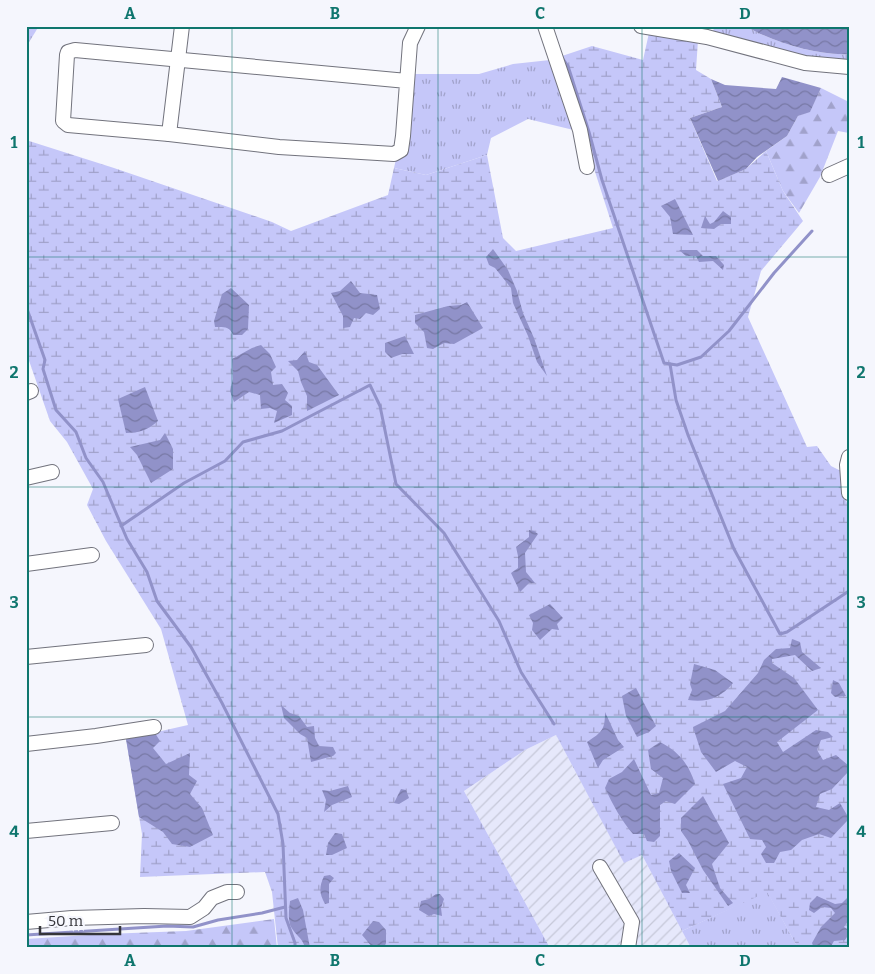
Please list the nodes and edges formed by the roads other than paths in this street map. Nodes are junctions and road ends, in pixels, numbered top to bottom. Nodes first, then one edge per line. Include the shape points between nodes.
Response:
1 (182, 26) edge
2 (418, 26) edge
3 (545, 26) edge
4 (641, 26) edge
5 (177, 59) junction
6 (849, 67) edge
7 (407, 81) junction
8 (169, 134) junction
9 (849, 166) edge
10 (587, 167) dead end
11 (829, 175) dead end
12 (849, 457) edge
13 (52, 472) dead end
14 (26, 478) edge
15 (849, 493) edge
16 (92, 555) dead end
17 (26, 564) edge
18 (146, 645) dead end
19 (26, 657) edge
20 (154, 727) dead end
21 (26, 744) edge
22 (112, 822) dead end
23 (26, 831) edge
24 (600, 867) dead end
25 (238, 892) dead end
26 (26, 922) edge
27 (628, 948) edge

1 - 5 street
2 - 7 street via 410,43
3 - 10 street via 580,130
4 - 6 street via 707,37 805,63
5 - 7 street
5 - 8 street
5 - 8 street via 75,50 66,55 63,121 68,125
7 - 8 street via 401,150 394,154
9 - 11 street
12 - 15 street
13 - 14 street
16 - 17 street
18 - 19 street
20 - 21 street
22 - 23 street
24 - 27 street via 632,922
25 - 26 street via 212,898 190,917 72,918

